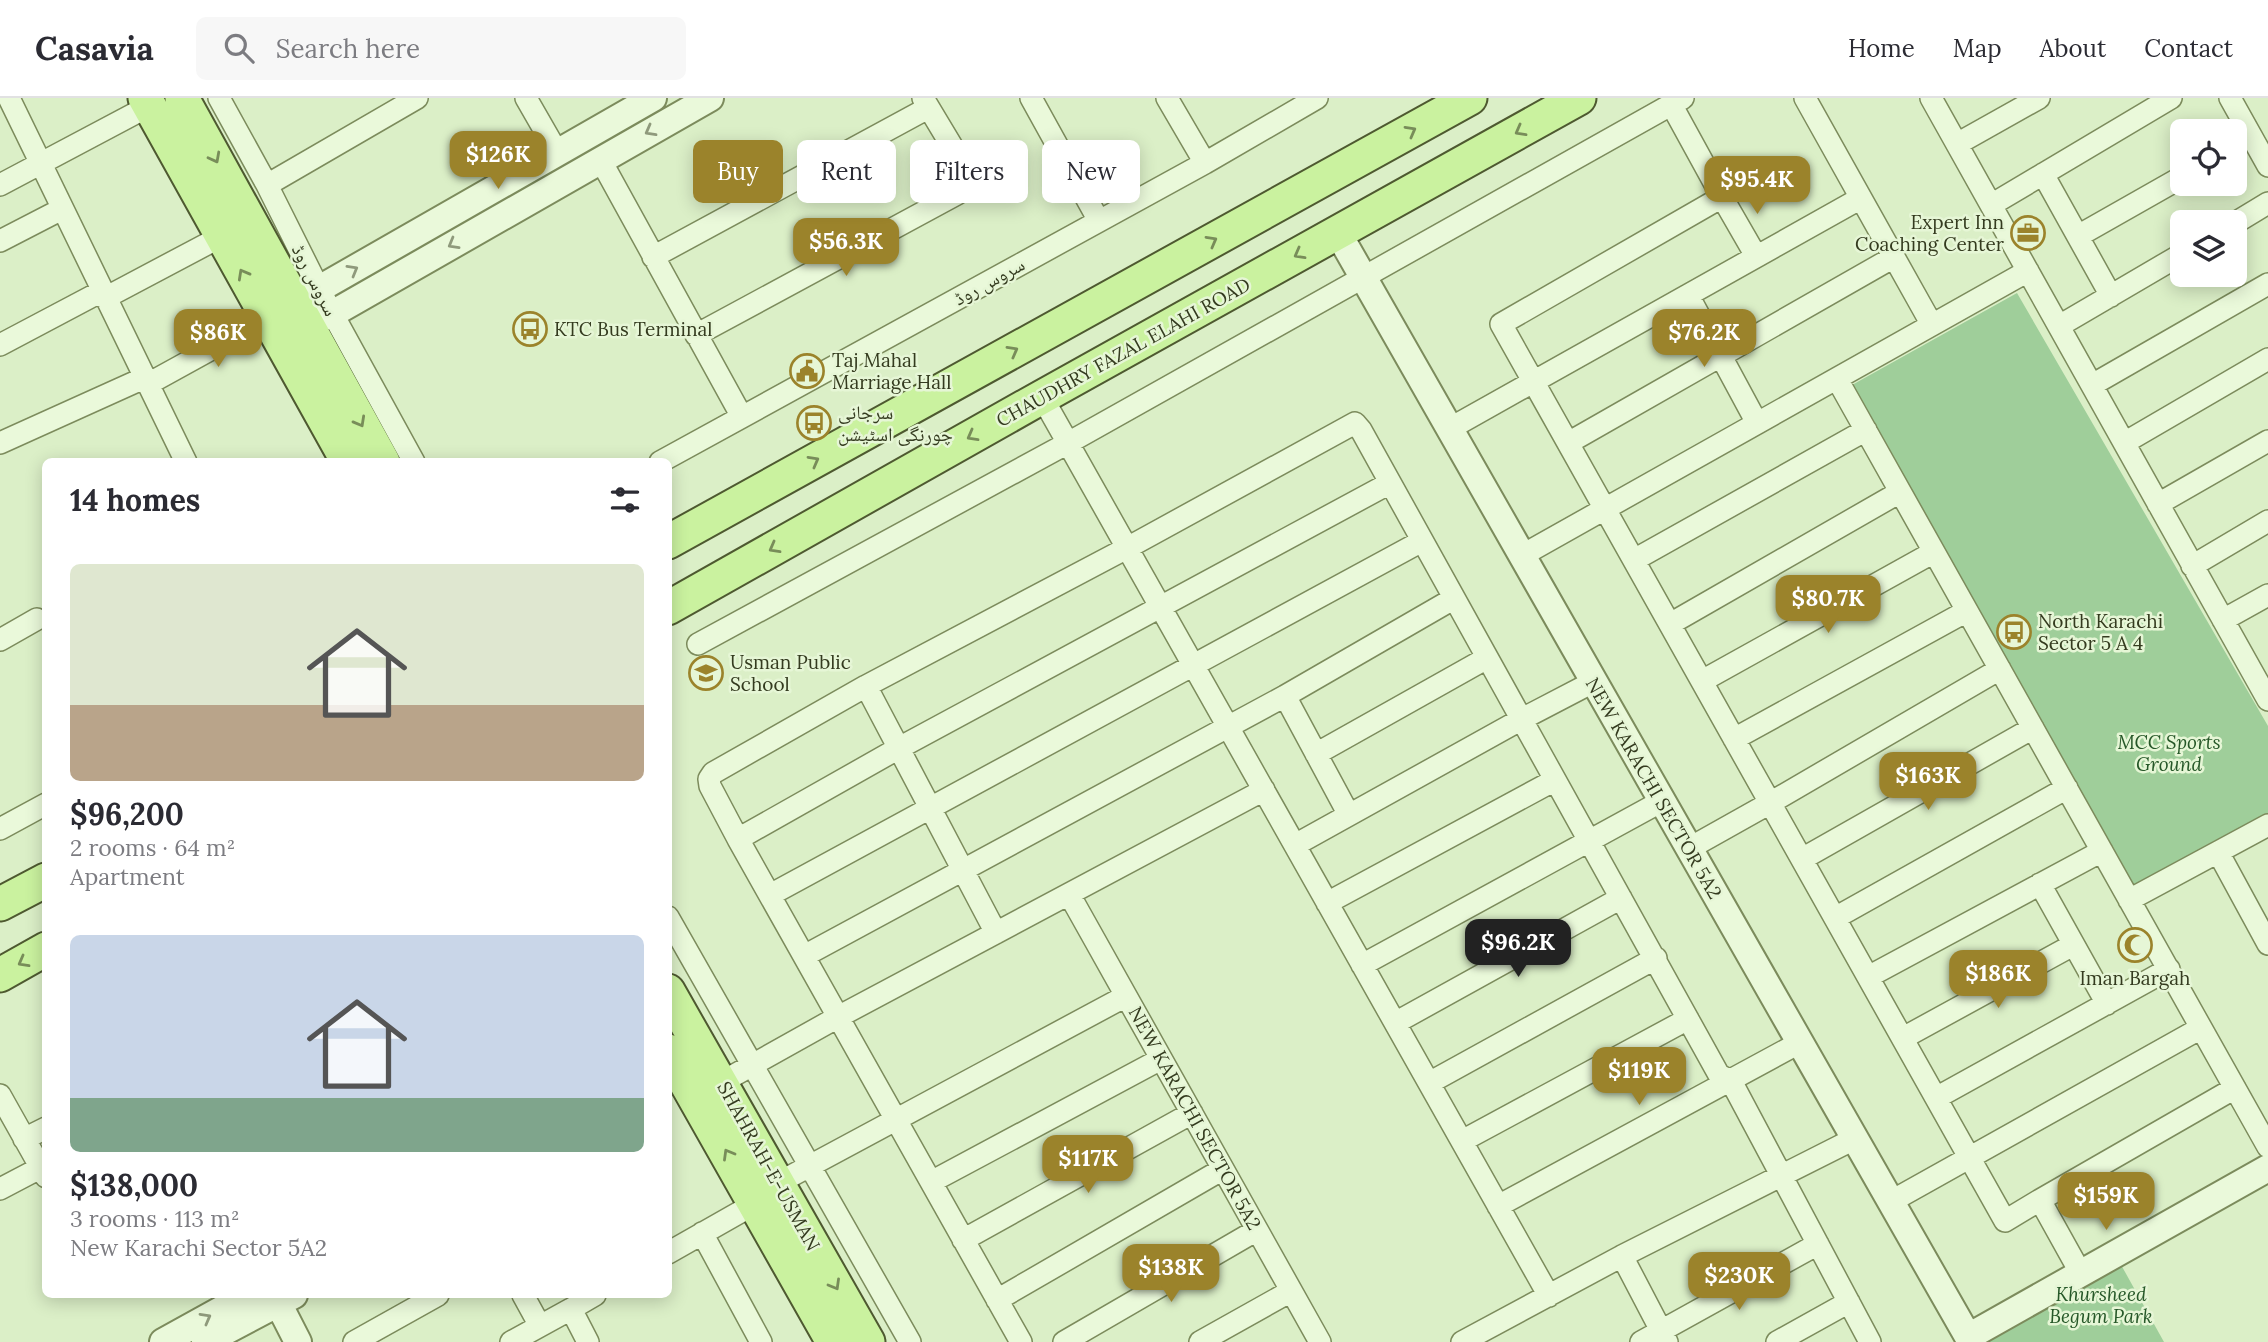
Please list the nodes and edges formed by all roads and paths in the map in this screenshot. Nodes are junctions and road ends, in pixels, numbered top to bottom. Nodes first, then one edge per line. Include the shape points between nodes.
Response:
1 (182, 98) edge
2 (219, 98) edge
3 (416, 98) edge
4 (526, 98) edge
5 (653, 98) edge
6 (710, 98) edge
7 (1031, 98) edge
8 (1167, 98) edge
9 (1317, 98) edge
10 (1469, 98) edge
11 (1579, 98) edge
12 (1805, 98) edge
13 (1931, 98) edge
14 (2039, 98) edge
15 (2171, 98) edge
16 (2230, 98) edge
17 (1677, 101) edge
18 (147, 102) edge
19 (926, 103) edge
20 (8, 106) edge
21 (2237, 119) edge
22 (1957, 144) junction
23 (2247, 146) edge
24 (557, 152) junction
25 (600, 159) junction
26 (41, 163) junction
27 (1205, 163) junction
28 (2268, 166) edge
29 (2043, 174) junction
30 (2170, 184) edge
31 (0, 185) edge
32 (267, 185) junction
33 (1722, 197) junction
34 (1861, 198) junction
35 (2268, 203) edge
36 (1991, 205) junction
37 (62, 209) junction
38 (2247, 216) edge
39 (1099, 221) junction
40 (1338, 233) junction
41 (222, 236) junction
42 (2078, 236) junction
43 (0, 241) edge
44 (1756, 256) junction
45 (653, 257) junction
46 (1894, 257) junction
47 (2170, 261) edge
48 (2028, 271) junction
49 (1363, 278) junction
50 (2268, 284) edge
51 (104, 295) junction
52 (1688, 295) junction
53 (2111, 296) junction
54 (303, 309) junction
55 (1932, 325) junction
56 (2059, 326) junction
57 (696, 335) junction
58 (0, 345) edge
59 (1721, 357) junction
60 (2268, 359) edge
61 (1837, 379) junction
62 (146, 381) junction
63 (1534, 382) junction
64 (2092, 385) junction
65 (326, 393) junction
66 (1042, 397) junction
67 (742, 417) junction
68 (1757, 423) junction
69 (1449, 429) junction
70 (1866, 430) junction
71 (2268, 441) edge
72 (0, 443) edge
73 (1068, 443) junction
74 (1568, 443) junction
75 (2124, 443) junction
76 (184, 458) edge
77 (343, 458) edge
78 (380, 458) edge
79 (411, 458) edge
80 (667, 458) edge
81 (1390, 482) junction
82 (1900, 492) junction
83 (2158, 504) junction
84 (1605, 509) junction
85 (2268, 521) edge
86 (672, 540) edge
87 (1422, 541) junction
88 (1127, 548) junction
89 (1934, 552) junction
90 (1521, 556) junction
91 (1634, 561) junction
92 (2192, 565) junction
93 (2268, 595) edge
94 (1453, 599) junction
95 (672, 606) edge
96 (1160, 607) junction
97 (1967, 611) junction
98 (37, 619) dead end
99 (2223, 620) junction
100 (1670, 624) junction
101 (0, 640) edge
102 (698, 644) dead end
103 (1487, 658) junction
104 (1194, 666) junction
105 (2000, 669) junction
106 (2262, 676) edge
107 (1702, 681) junction
108 (1593, 682) junction
109 (866, 686) junction
110 (1285, 696) junction
111 (2268, 701) edge
112 (1522, 719) junction
113 (1228, 726) junction
114 (2033, 728) junction
115 (1734, 739) junction
116 (899, 748) junction
117 (1316, 754) junction
118 (1555, 780) junction
119 (2067, 788) junction
120 (1264, 790) junction
121 (1661, 802) junction
122 (1770, 803) junction
123 (42, 805) edge
124 (932, 809) junction
125 (1349, 816) junction
126 (3, 819) edge
127 (2268, 825) edge
128 (738, 839) junction
129 (1589, 841) junction
130 (1295, 845) junction
131 (1688, 849) junction
132 (2102, 851) junction
133 (2218, 852) junction
134 (1802, 859) junction
135 (965, 871) junction
136 (42, 882) edge
137 (2040, 884) junction
138 (1069, 894) junction
139 (769, 895) junction
140 (1622, 898) junction
141 (2130, 900) junction
142 (1328, 903) junction
143 (0, 904) edge
144 (2261, 916) edge
145 (1835, 918) junction
146 (672, 924) edge
147 (996, 933) junction
148 (2268, 944) edge
149 (2073, 945) junction
150 (42, 951) edge
151 (804, 956) junction
152 (1656, 958) junction
153 (1362, 965) junction
154 (2169, 969) junction
155 (0, 975) edge
156 (1868, 977) junction
157 (1126, 996) junction
158 (2106, 1004) junction
159 (672, 1007) edge
160 (838, 1017) junction
161 (1688, 1019) junction
162 (1395, 1023) junction
163 (2201, 1028) junction
164 (1902, 1038) junction
165 (1799, 1043) junction
166 (1161, 1059) junction
167 (754, 1064) junction
168 (687, 1066) edge
169 (1731, 1081) junction
170 (1429, 1083) junction
171 (2235, 1088) junction
172 (0, 1095) edge
173 (1936, 1098) junction
174 (1192, 1113) junction
175 (894, 1118) junction
176 (42, 1129) edge
177 (14, 1135) edge
178 (1854, 1139) junction
179 (1462, 1141) junction
180 (2268, 1147) edge
181 (1969, 1158) junction
182 (811, 1164) junction
183 (2268, 1168) edge
184 (1223, 1169) junction
185 (42, 1172) edge
186 (42, 1173) edge
187 (1782, 1177) junction
188 (931, 1182) junction
189 (0, 1189) edge
190 (767, 1193) junction
191 (2040, 1200) junction
192 (1890, 1202) junction
193 (1498, 1206) junction
194 (1257, 1230) junction
195 (702, 1233) junction
196 (963, 1240) junction
197 (1818, 1244) junction
198 (672, 1251) edge
199 (1622, 1256) junction
200 (2080, 1272) junction
201 (1292, 1291) junction
202 (1549, 1296) junction
203 (433, 1298) edge
204 (525, 1298) edge
205 (590, 1298) edge
206 (269, 1299) edge
207 (997, 1300) junction
208 (1849, 1302) junction
209 (571, 1309) junction
210 (540, 1326) junction
211 (1664, 1337) edge
212 (1970, 1339) edge
213 (163, 1342) edge
214 (205, 1342) edge
215 (280, 1342) edge
216 (298, 1342) edge
217 (354, 1342) edge
218 (511, 1342) edge
219 (588, 1342) edge
220 (761, 1342) edge
221 (833, 1342) edge
222 (868, 1342) edge
223 (910, 1342) edge
224 (1020, 1342) edge
225 (1064, 1342) edge
226 (1199, 1342) edge
227 (1320, 1342) edge
228 (1462, 1342) edge
229 (1641, 1342) edge
230 (1777, 1342) edge
231 (1870, 1342) edge

1 -> 54 main road
2 - 32 street, سروس روڈ
3 - 32 street
4 - 24 street
5 - 24 street
6 -> 25 street
7 - 39 street
8 - 27 street
9 - 27 street, سروس روڈ
86 -> 10 main road
11 -> 40 main road, CHAUDHRY FAZAL ELAHI ROAD
12 - 34 street
13 - 22 street
14 - 22 street
15 - 29 street
16 - 21 street
17 - 33 street
17 - 49 street
18 - 26 street
18 - 41 main road
19 - 45 street
19 - 57 street via 962,163 965,184 957,194
20 - 26 street
22 - 36 street
23 - 28 street
54 -> 24 street
25 - 45 street
25 -> 54 street
26 - 31 street
26 - 37 street
27 - 39 street, سروس روڈ
29 - 36 street
29 - 42 street
30 - 42 street
32 - 54 street, سروس روڈ
33 - 44 street
33 - 63 street via 1501,324
34 - 44 street
34 - 46 street
35 - 38 street
36 - 48 street
37 - 43 street
37 - 51 street
39 - 67 street, سروس روڈ
40 - 49 street, NEW KARACHI SECTOR 5A2
40 -> 66 main road, CHAUDHRY FAZAL ELAHI ROAD
41 - 51 street
54 -> 41 main road
42 - 53 street
44 - 52 street
45 - 57 street
46 - 55 street
46 - 59 street
47 - 53 street
48 - 55 street
48 - 56 street
49 - 69 street, NEW KARACHI SECTOR 5A2
49 - 73 street
50 - 64 street
51 - 58 street
51 - 62 street
52 - 59 street
52 - 63 street
53 - 56 street
54 - 62 street
54 - 65 main road
54 - 79 street, سروس روڈ
55 - 61 street
56 - 64 street
57 - 67 street
59 - 68 street
59 - 74 street
60 - 75 street
61 - 68 street
61 - 70 street
62 - 72 street
62 - 76 street
63 - 69 street
63 - 74 street
64 - 75 street
65 - 77 main road
65 -> 78 main road
66 - 73 street
66 -> 95 main road, CHAUDHRY FAZAL ELAHI ROAD
67 - 80 street, سروس روڈ
68 - 84 street
69 - 90 street, NEW KARACHI SECTOR 5A2
70 - 82 street
70 - 91 street
71 - 83 street
73 - 88 street
73 - 102 street
74 - 84 street
75 - 83 street
81 - 87 street
81 - 88 street via 1354,423
81 - 96 street
82 - 89 street
82 - 100 street
83 - 92 street
84 - 90 street
84 - 91 street
85 - 92 street
87 - 94 street
87 - 104 street
88 - 96 street
88 - 109 street
89 - 97 street
89 - 107 street
90 - 108 street, NEW KARACHI SECTOR 5A2
91 - 100 street
92 - 99 street
93 - 99 street
94 - 103 street
94 - 110 street
96 - 104 street
96 - 116 street
97 - 105 street
97 - 115 street
98 - 101 street
99 - 106 street
100 - 107 street
103 - 112 street
103 - 117 street
104 - 113 street
104 - 124 street
105 - 114 street
105 - 122 street
106 - 111 street
107 - 115 street
108 - 112 street
108 - 121 street, NEW KARACHI SECTOR 5A2
109 - 116 street
109 - 128 street via 713,773 710,786
110 - 113 street
110 - 117 street
112 - 118 street
112 - 125 street
113 - 120 street
113 - 135 street
114 - 119 street
114 - 134 street
115 - 122 street
116 - 124 street
116 - 128 street
117 - 125 street
118 - 129 street
118 - 142 street
119 - 132 street
119 - 145 street
120 - 130 street
120 - 138 street
121 - 129 street
121 - 131 street, NEW KARACHI SECTOR 5A2
122 - 131 street
122 - 134 street
123 - 126 street
124 - 135 street
124 - 139 street
125 - 130 street
127 - 133 street
128 - 139 street
129 - 140 street
129 - 153 street
130 - 142 street
131 - 165 street, NEW KARACHI SECTOR 5A2
132 - 137 street
132 - 141 street
133 - 141 street
133 - 144 street
134 - 145 street
135 - 147 street
135 - 151 street
136 - 143 main road
137 - 149 street
137 - 156 street
138 - 147 street
138 - 157 street, NEW KARACHI SECTOR 5A2
139 - 151 street
140 - 152 street
140 - 162 street
141 - 154 street
142 - 153 street
144 - 148 street
145 - 156 street
146 - 167 street
147 - 160 street
149 - 158 street
149 - 164 street
150 -> 155 main road
151 - 160 street
152 - 161 street
152 - 170 street
153 - 162 street
154 - 158 street
154 - 163 street
156 - 164 street
157 - 166 street, NEW KARACHI SECTOR 5A2
157 - 175 street
158 - 173 street
159 - 168 main road, SHAHRAH-E-USMAN
160 - 167 street
160 - 175 street
161 - 169 street via 1719,1075
161 - 179 street
162 - 170 street
163 - 171 street
163 - 181 street
164 - 173 street
165 - 169 street
165 - 178 street, NEW KARACHI SECTOR 5A2
166 - 174 street, NEW KARACHI SECTOR 5A2
166 - 188 street
167 - 168 street
167 - 182 street
168 - 190 main road, SHAHRAH-E-USMAN
169 - 187 street
169 - 193 street
170 - 179 street
171 - 180 street
171 - 191 street
172 - 177 street
173 - 181 street
174 - 184 street, NEW KARACHI SECTOR 5A2
174 - 196 street
175 - 182 street
175 - 188 street
176 - 177 street
177 - 185 street
178 - 187 street
178 - 192 street, NEW KARACHI SECTOR 5A2
179 - 193 street
181 - 191 street via 2005,1220
181 - 192 street
182 - 190 street
182 - 223 street
183 - 200 street
184 - 194 street, NEW KARACHI SECTOR 5A2
184 - 207 street
186 - 189 street
187 - 197 street
187 - 199 street
188 - 196 street
190 - 195 street
190 - 221 main road, SHAHRAH-E-USMAN
190 -> 222 main road, SHAHRAH-E-USMAN
191 - 200 street
192 - 212 street, NEW KARACHI SECTOR 5A2
193 - 202 street
194 - 201 street, NEW KARACHI SECTOR 5A2
194 - 225 street
195 - 198 street
195 - 220 street
196 - 207 street
197 - 208 street
197 - 211 street
199 - 202 street
199 - 211 street
200 - 212 street
201 - 226 street
201 - 227 street, NEW KARACHI SECTOR 5A2
202 - 228 street
203 - 217 street
204 - 210 street
205 - 209 street
213 -> 206 street
206 - 214 street
206 - 215 street
206 - 216 street
207 - 224 street
208 - 230 street
208 - 231 street
209 - 210 street
209 - 219 street
210 - 218 street
211 - 229 street

